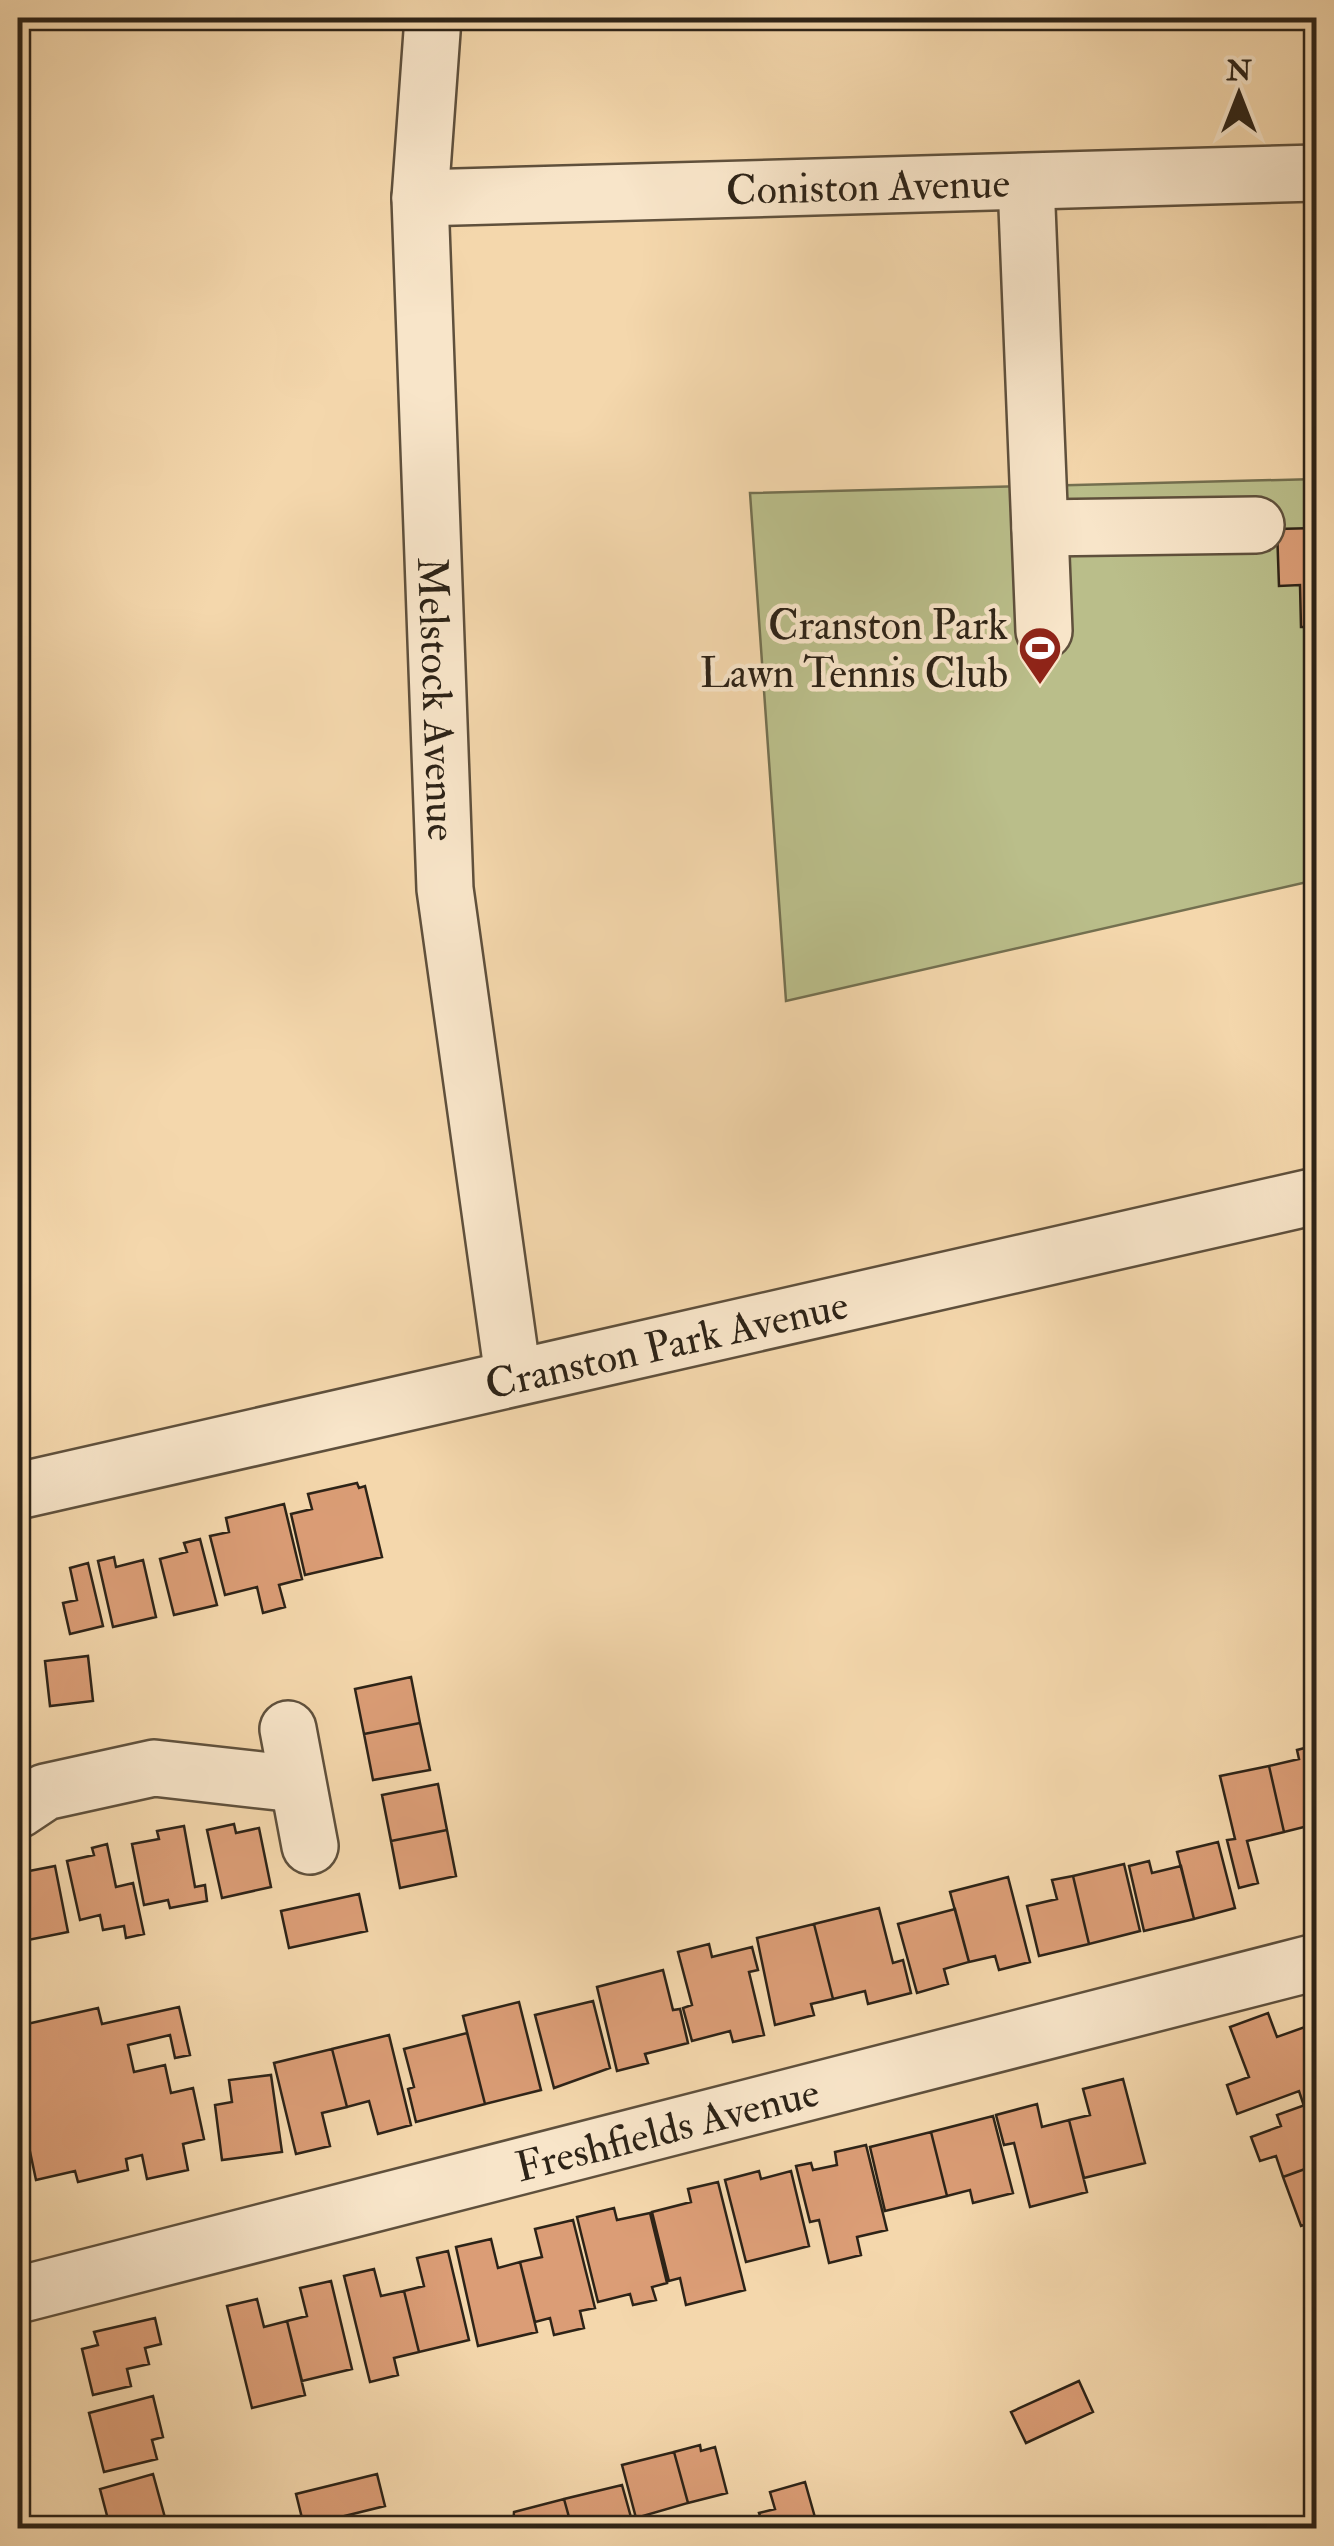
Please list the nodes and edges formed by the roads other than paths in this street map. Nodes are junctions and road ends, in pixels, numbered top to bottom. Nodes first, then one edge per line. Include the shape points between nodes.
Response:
1 (433, 18) edge
2 (1316, 172) edge
3 (1026, 182) junction
4 (420, 198) junction
5 (1256, 525) dead end
6 (1040, 528) junction
7 (1044, 631) dead end
8 (1316, 1196) edge
9 (513, 1376) junction
10 (18, 1491) edge
11 (288, 1729) dead end
12 (296, 1784) junction
13 (18, 1810) edge
14 (310, 1846) dead end
15 (1316, 1962) edge
16 (18, 2294) edge

1 - 4 street, Melstock Avenue
2 - 3 street, Coniston Avenue
3 - 4 street, Coniston Avenue
3 - 6 street
4 - 9 street, Melstock Avenue via 445,889
5 - 6 street
6 - 7 street
8 - 9 street, Cranston Park Avenue
9 - 10 street, Cranston Park Avenue
11 - 12 street
12 - 13 street via 154,1768 45,1792
12 - 14 street
15 - 16 street, Freshfields Avenue

